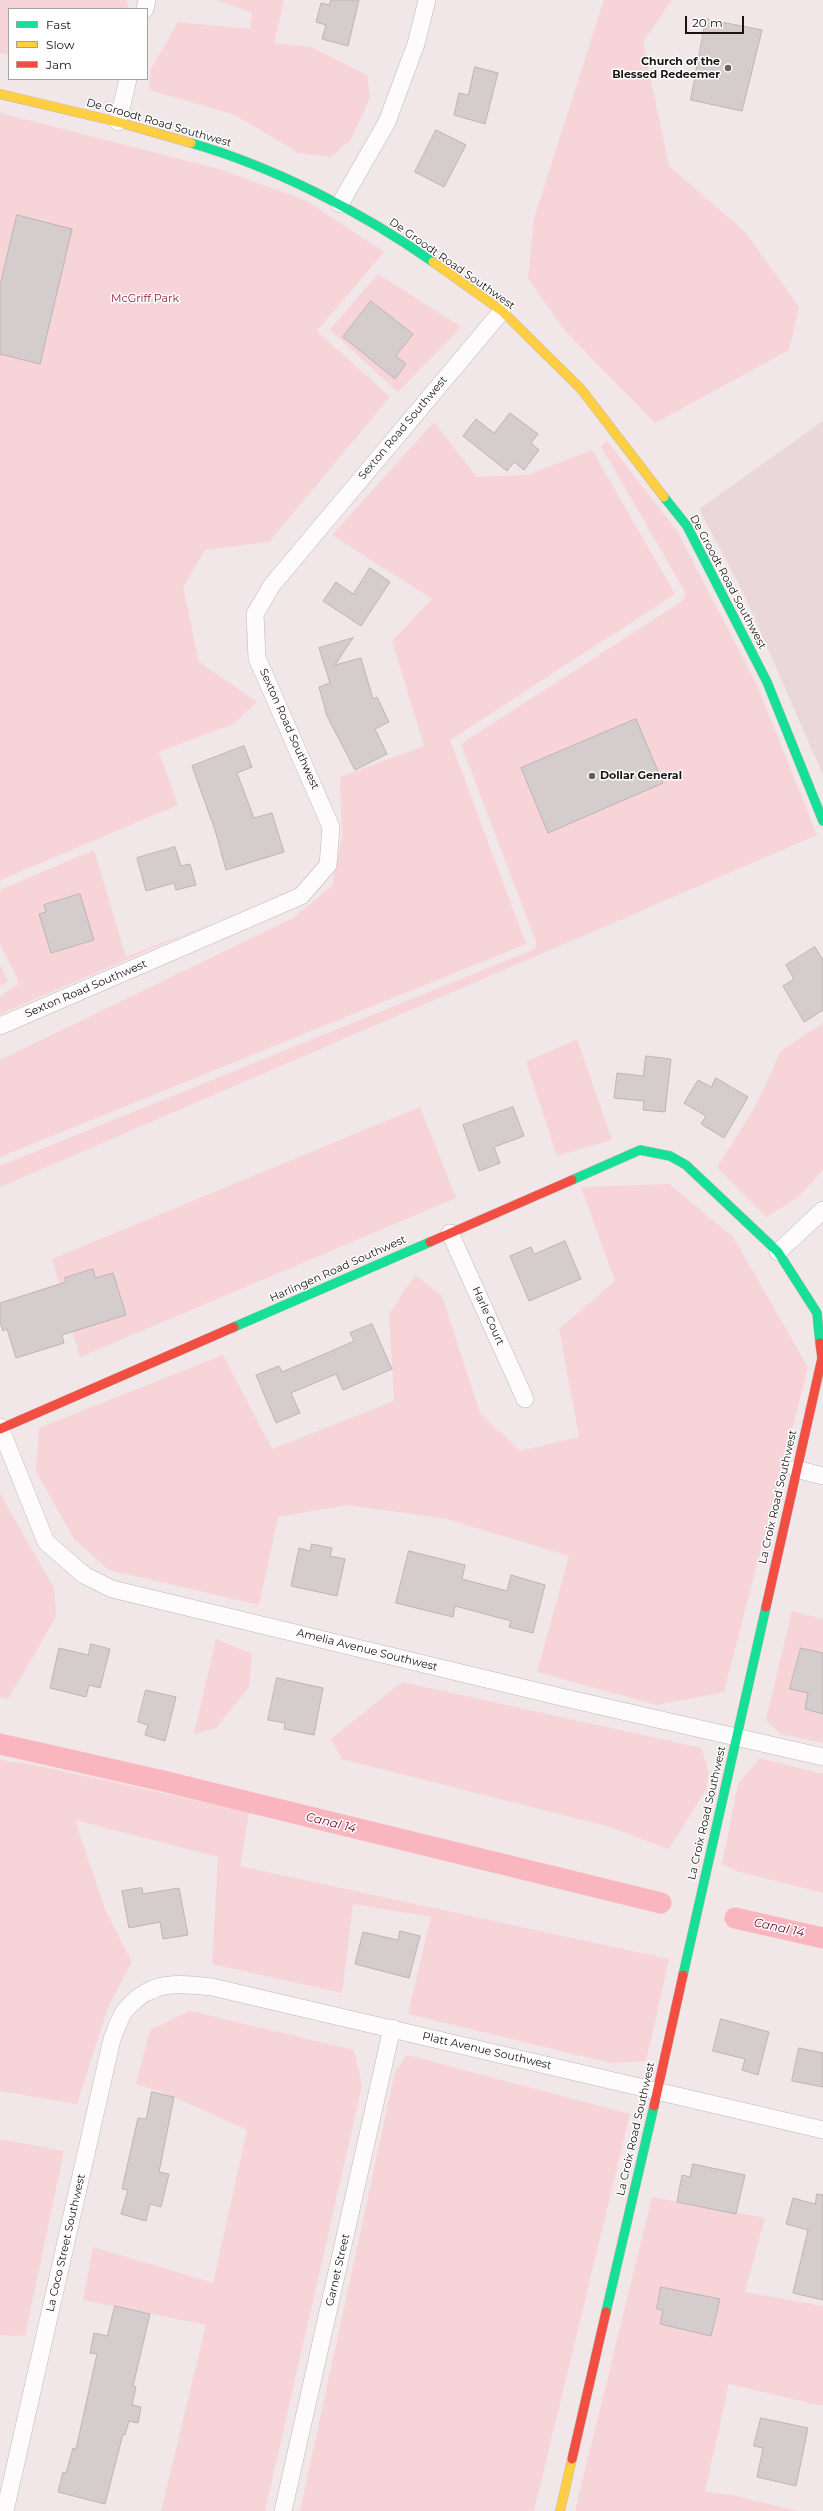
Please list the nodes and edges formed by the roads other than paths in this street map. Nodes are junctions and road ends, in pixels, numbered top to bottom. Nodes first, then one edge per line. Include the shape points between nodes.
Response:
1 (426, 0) edge
2 (128, 80) edge
3 (0, 94) edge
4 (118, 122) junction
5 (340, 204) junction
6 (502, 311) junction
7 (823, 821) edge
8 (0, 1026) edge
9 (686, 1165) joint
10 (823, 1210) edge
11 (450, 1233) junction
12 (778, 1252) junction
13 (525, 1399) dead end
14 (0, 1428) edge
15 (796, 1470) junction
16 (823, 1476) edge
17 (737, 1736) junction
18 (823, 1757) edge
19 (151, 1988) joint
20 (392, 2028) junction
21 (657, 2092) junction
22 (823, 2130) edge
23 (5, 2511) edge
24 (283, 2511) edge
25 (560, 2511) edge

1 - 5 street via 416,44 387,122
2 - 4 street
3 - 4 street, De Groodt Road Southwest
4 - 5 street, De Groodt Road Southwest via 222,152
5 - 6 street, De Groodt Road Southwest via 410,246
6 - 7 street, De Groodt Road Southwest via 581,389 687,526 767,682
6 - 8 street, Sexton Road Southwest via 272,585 255,614 257,658 331,827 328,866 301,896
9 - 11 street, Harlingen Road Southwest via 670,1156 640,1150
9 - 12 street, La Croix Road Southwest
10 - 12 street
11 - 13 street, Harle Court
11 - 14 street, Harlingen Road Southwest
12 - 15 street, La Croix Road Southwest via 817,1313 822,1358
14 - 17 street, Amelia Avenue Southwest via 46,1542 84,1575 112,1589 554,1696
15 - 16 street
15 - 17 street, La Croix Road Southwest
17 - 18 street, Amelia Avenue Southwest
17 - 21 street, La Croix Road Southwest
19 - 20 street, Platt Avenue Southwest via 182,1983 212,1987
19 - 23 street, La Coco Street Southwest via 126,2009 112,2039
20 - 21 street, Platt Avenue Southwest
20 - 24 street, Garnet Street
21 - 22 street, Platt Avenue Southwest
21 - 25 street, La Croix Road Southwest

